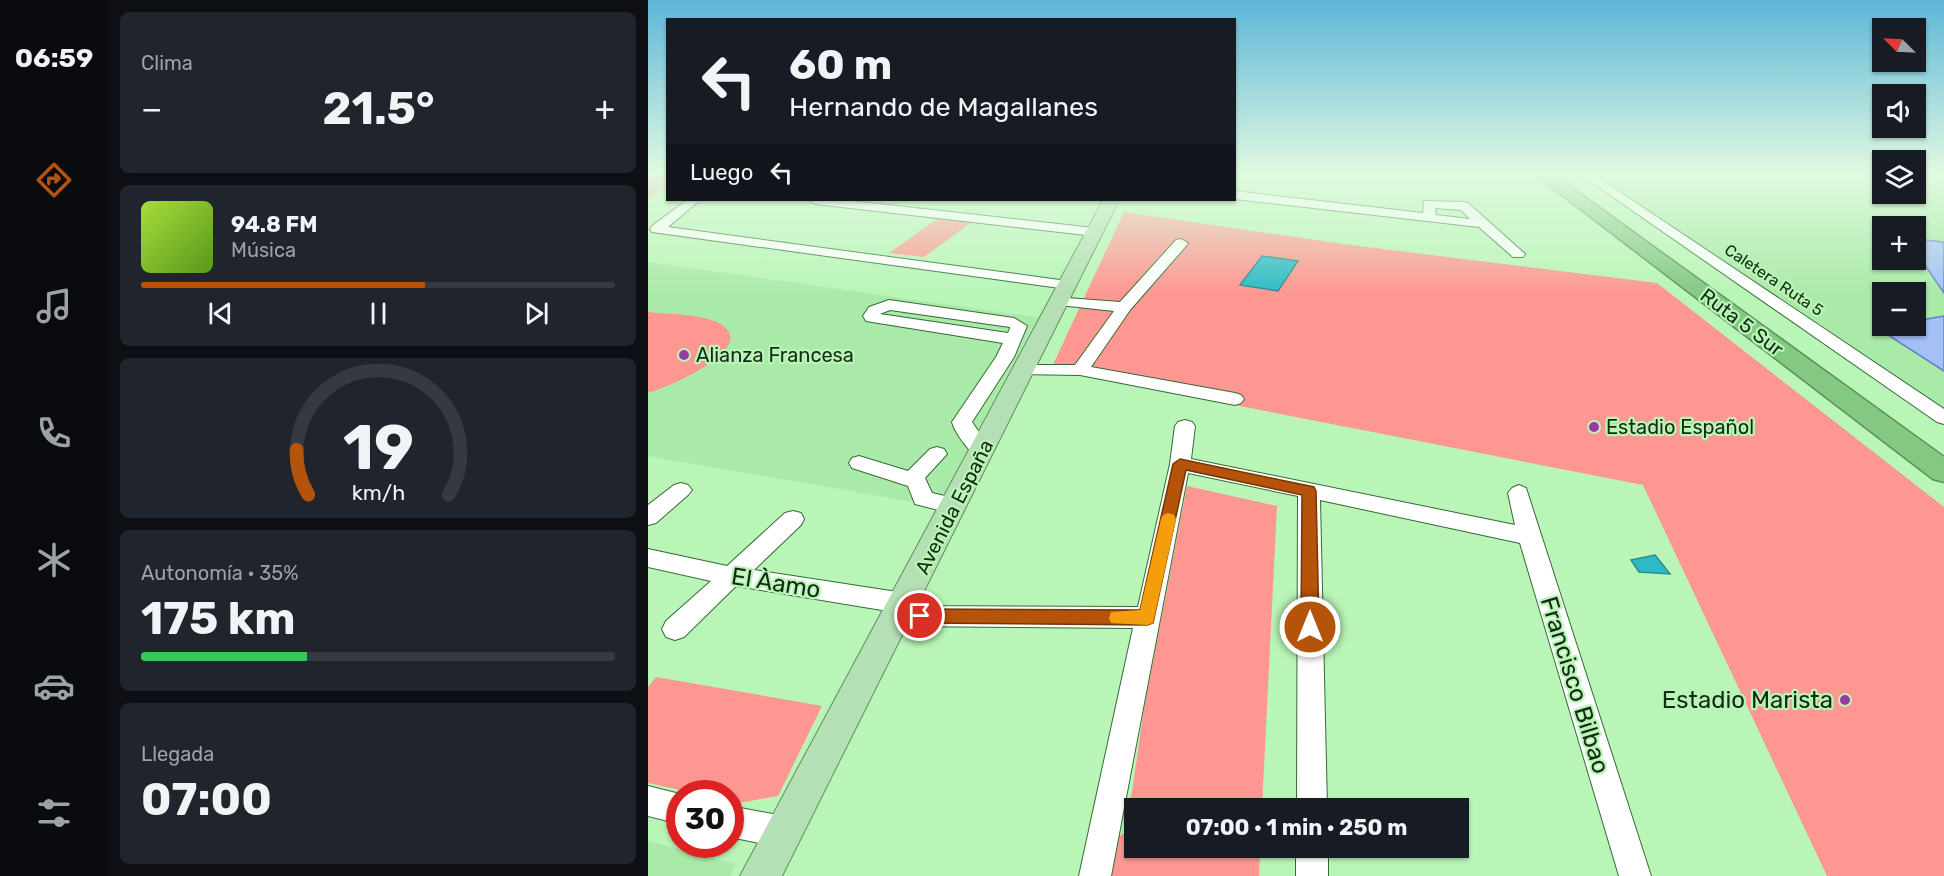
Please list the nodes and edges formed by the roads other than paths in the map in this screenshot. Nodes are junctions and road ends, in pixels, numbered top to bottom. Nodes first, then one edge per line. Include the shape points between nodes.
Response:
1 (677, 213) edge
2 (927, 213) edge
3 (1104, 213) edge
4 (1386, 213) edge
5 (1429, 213) edge
6 (1471, 213) edge
7 (1595, 213) edge
8 (1612, 213) edge
9 (1643, 213) edge
10 (1430, 218) junction
11 (1483, 224) junction
12 (1094, 232) junction
13 (1180, 243) dead end
14 (1518, 254) dead end
15 (1063, 292) junction
16 (1124, 307) junction
17 (1012, 339) junction
18 (1024, 370) junction
19 (1080, 370) junction
20 (1235, 399) dead end
21 (1944, 418) edge
22 (1185, 426) dead end
23 (982, 451) junction
24 (1944, 451) edge
25 (937, 454) dead end
26 (859, 463) dead end
27 (1180, 464) junction
28 (1944, 472) edge
29 (912, 479) junction
30 (681, 490) dead end
31 (1309, 491) junction
32 (1519, 493) dead end
33 (954, 506) junction
34 (648, 517) edge
35 (793, 519) dead end
36 (1529, 536) junction
37 (648, 558) edge
38 (731, 576) junction
39 (901, 609) junction
40 (1147, 618) junction
41 (675, 628) dead end
42 (1312, 798) edge
43 (648, 801) edge
44 (666, 806) edge
45 (744, 824) edge
46 (783, 832) junction
47 (1312, 858) edge
48 (760, 876) edge
49 (1095, 876) edge
50 (1312, 876) edge
51 (1635, 876) edge

1 - 15 street via 657,228
2 - 12 street
3 - 12 main road, Avenida España
4 - 10 street
5 - 10 street
6 - 11 street
7 - 28 highway, Ruta 5 Sur
8 - 24 highway, Ruta 5 Sur
9 - 21 street, Caletera Ruta 5
10 - 11 street
11 - 14 street
12 - 15 main road, Avenida España
13 - 16 street
15 - 16 street
15 - 18 main road, Avenida España
16 - 19 street
17 - 17 street via 1018,324 889,305 875,310 871,316
17 - 23 street via 1005,357 962,422
18 - 19 street
18 - 23 main road, Avenida España
19 - 20 street
22 - 27 street
23 - 33 main road, Avenida España
25 - 29 street
26 - 29 street
27 - 31 street
27 - 40 street
29 - 33 street via 923,499
30 - 34 street
31 - 36 street
31 - 42 street
32 - 36 street, Francisco Bilbao
33 - 39 main road, Avenida España
35 - 38 street
36 - 51 street, Francisco Bilbao
37 - 38 street, El Àamo
38 - 39 street, El Àamo
38 - 41 street
39 - 40 street, El Àamo
39 - 46 main road, Avenida España
40 - 49 street
43 - 44 street
45 - 46 street
46 - 48 main road, Avenida España
47 - 50 street

